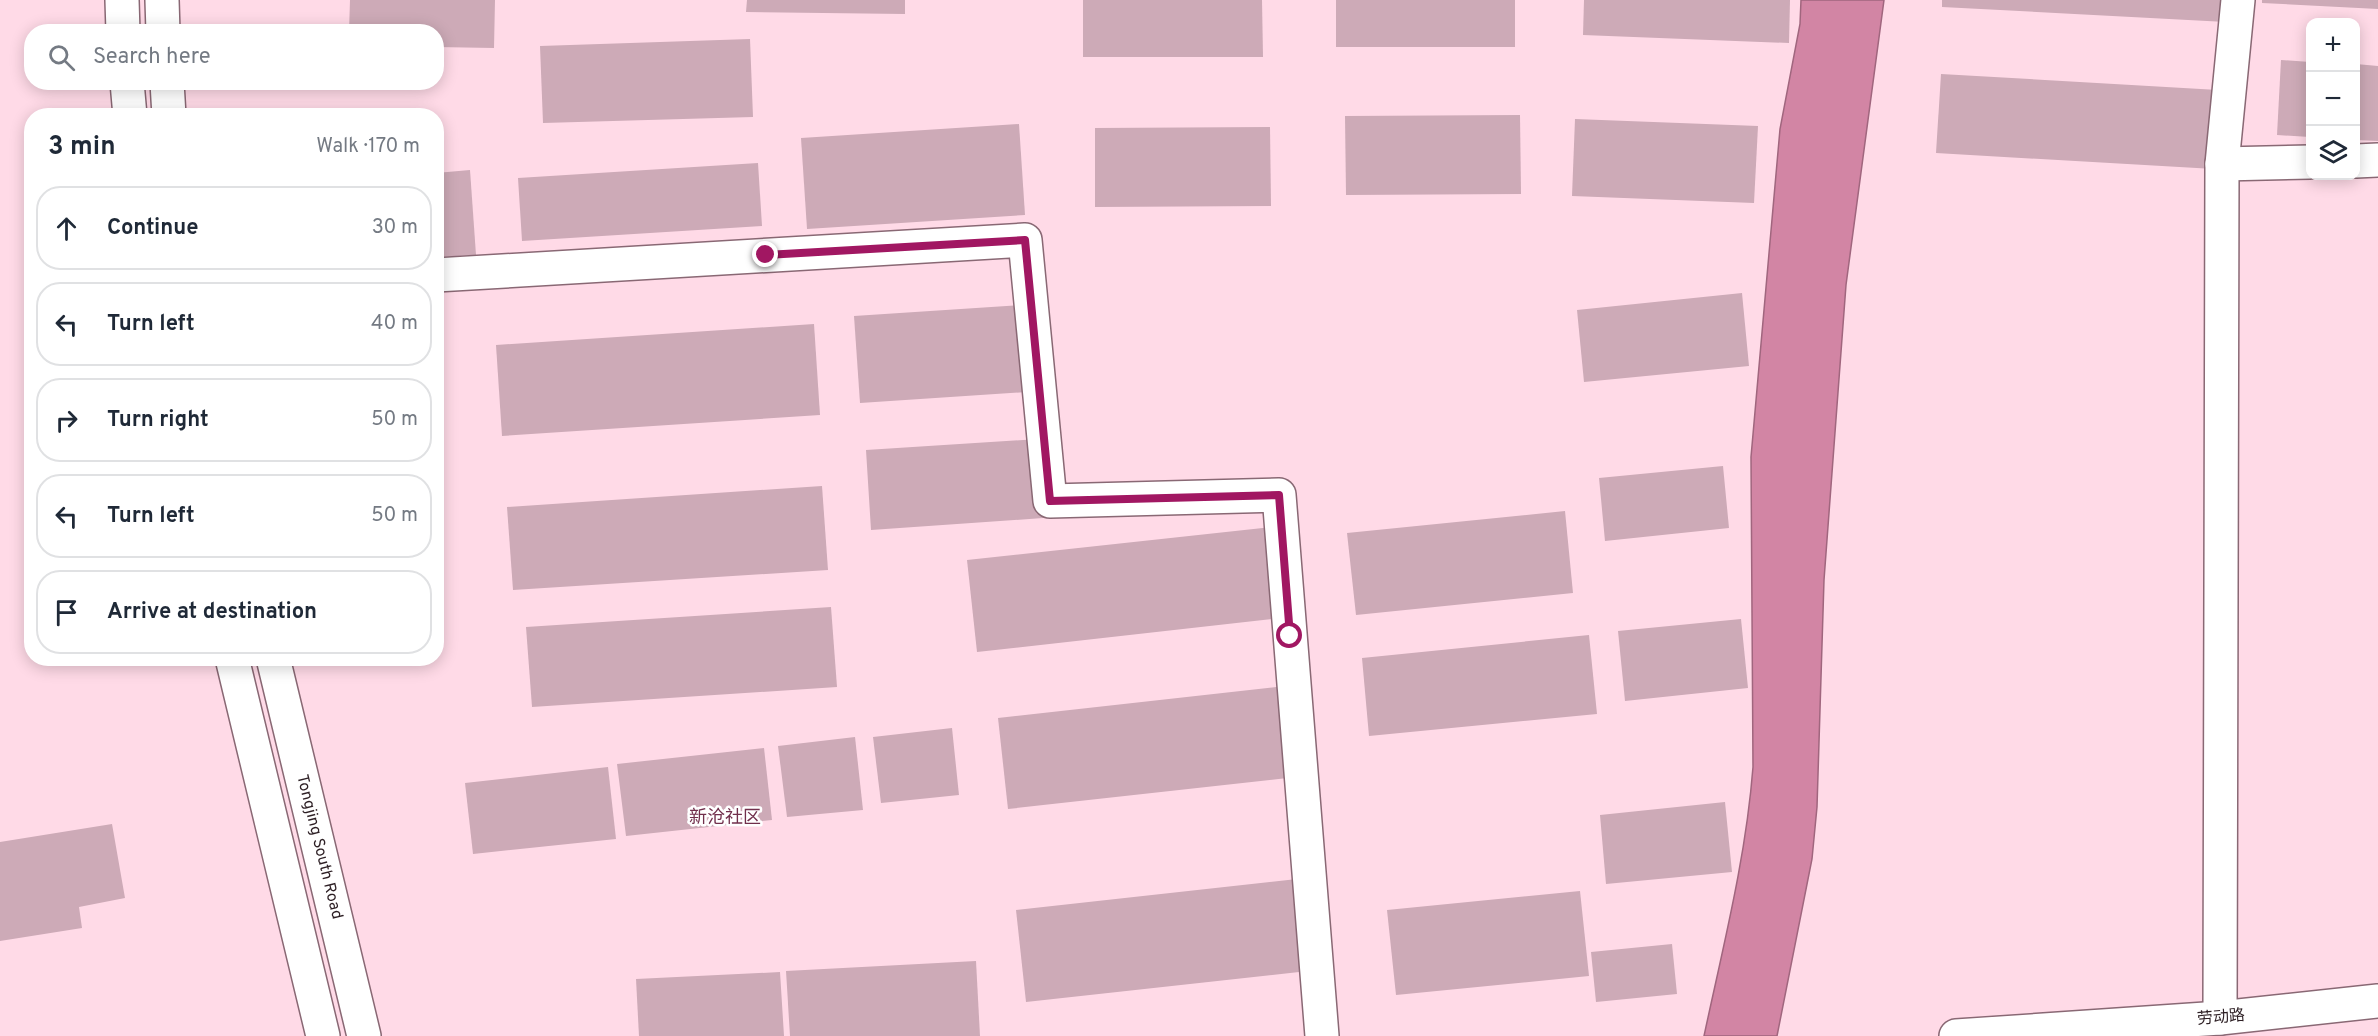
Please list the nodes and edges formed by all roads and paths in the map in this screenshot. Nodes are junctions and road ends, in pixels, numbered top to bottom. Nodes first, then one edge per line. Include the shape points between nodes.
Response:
1 (122, 0) edge
2 (162, 0) edge
3 (2238, 0) edge
4 (123, 24) edge
5 (163, 24) edge
6 (128, 90) edge
7 (167, 90) edge
8 (129, 108) edge
9 (169, 108) edge
10 (2378, 160) edge
11 (2360, 161) edge
12 (2306, 162) edge
13 (2222, 164) junction
14 (444, 275) edge
15 (234, 666) edge
16 (275, 666) edge
17 (2378, 1002) edge
18 (2220, 1018) junction
19 (323, 1036) edge
20 (364, 1036) edge
21 (1322, 1036) edge
22 (1956, 1036) edge

1 - 4 street
2 - 5 street
3 - 13 street
6 - 8 street
7 - 9 street
10 - 11 street
12 - 13 street
13 - 18 street
14 - 21 street via 1025,240 1050,501 1279,495
15 - 19 street
16 - 20 street, Tongjing South Road
17 - 18 street, 劳动路
18 - 22 street, 劳动路

